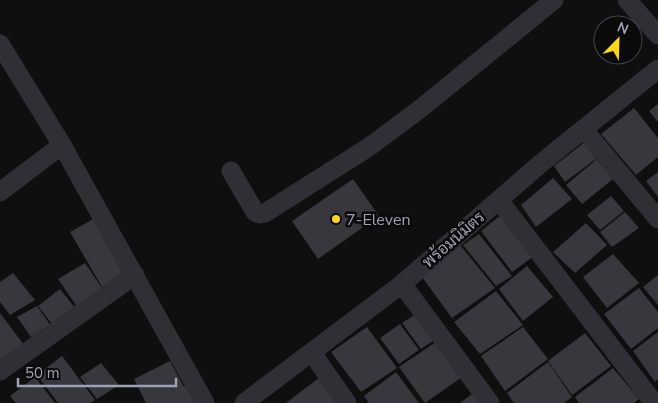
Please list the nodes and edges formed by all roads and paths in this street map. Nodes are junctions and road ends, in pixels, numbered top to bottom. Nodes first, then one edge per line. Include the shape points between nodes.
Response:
1 (554, 0) edge
2 (627, 0) edge
3 (658, 35) edge
4 (0, 44) edge
5 (658, 69) edge
6 (584, 130) junction
7 (62, 145) junction
8 (231, 172) dead end
9 (0, 192) edge
10 (499, 200) junction
11 (658, 219) edge
12 (135, 275) junction
13 (402, 284) junction
14 (312, 353) junction
15 (0, 371) edge
16 (205, 403) edge
17 (244, 403) edge
18 (347, 403) edge
19 (490, 403) edge
20 (654, 403) edge

1 - 8 street via 413,115 265,213 255,212
2 - 3 street
4 - 7 street
5 - 6 street, พร้อมนิมิตร
6 - 10 street, พร้อมนิมิตร
6 - 11 street
7 - 9 street
7 - 12 street
10 - 13 street, พร้อมนิมิตร
10 - 20 street
12 - 15 street
12 - 16 street
13 - 14 street, พร้อมนิมิตร
13 - 19 street
14 - 17 street, พร้อมนิมิตร
14 - 18 street

